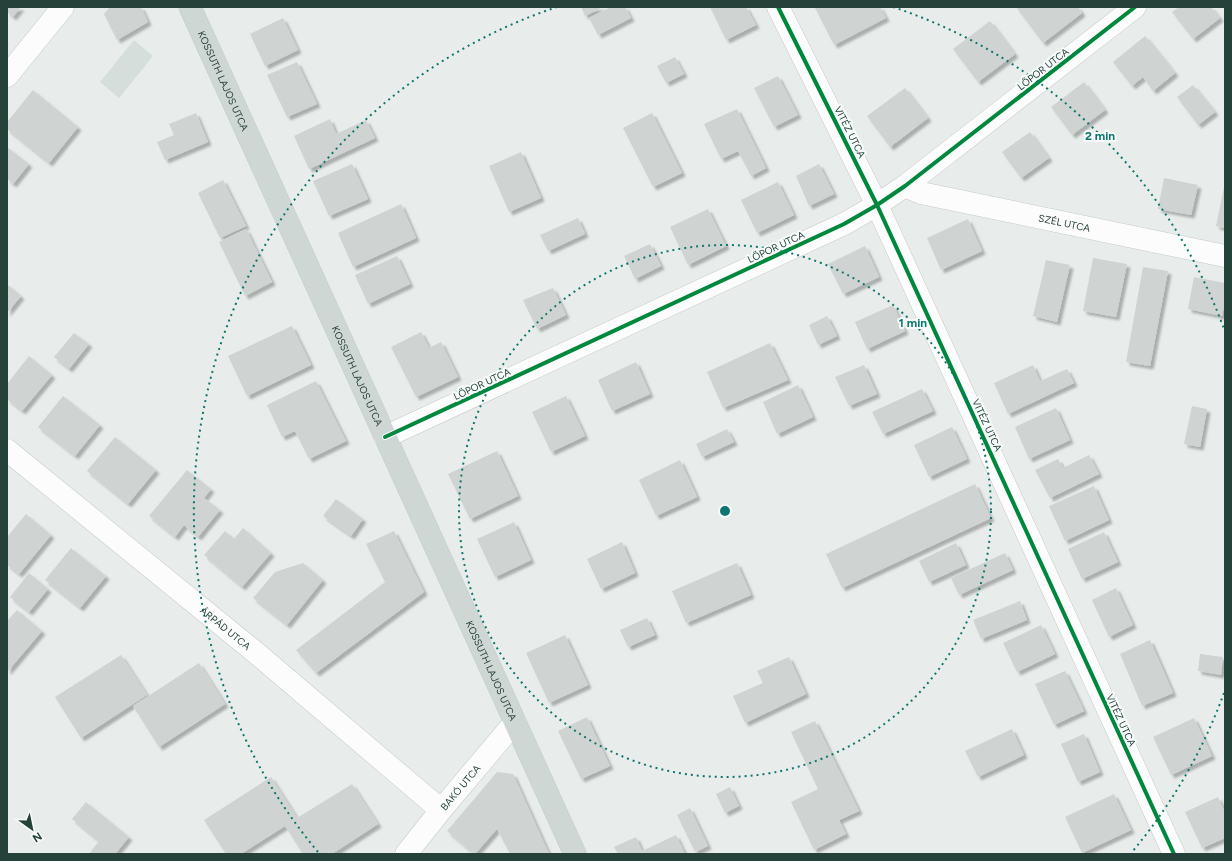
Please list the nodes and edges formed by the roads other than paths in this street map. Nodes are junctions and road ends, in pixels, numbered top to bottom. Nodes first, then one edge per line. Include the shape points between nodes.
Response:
1 (63, 7) edge
2 (190, 7) edge
3 (778, 7) edge
4 (1135, 7) edge
5 (7, 76) edge
6 (905, 186) junction
7 (878, 205) junction
8 (1225, 256) edge
9 (385, 438) junction
10 (7, 450) edge
11 (515, 722) junction
12 (441, 810) junction
13 (406, 854) edge
14 (575, 854) edge
15 (1174, 854) edge

1 - 5 street
2 - 9 main road, KOSSUTH LAJOS UTCA
3 - 7 street, VITÉZ UTCA
4 - 6 street, LŐPOR UTCA
6 - 7 street, LŐPOR UTCA
6 - 8 street, SZÉL UTCA via 921,193
7 - 9 street, LŐPOR UTCA via 844,224
7 - 15 street, VITÉZ UTCA
9 - 11 main road, KOSSUTH LAJOS UTCA
10 - 12 street, ÁRPÁD UTCA via 255,652
11 - 12 street, BAKÓ UTCA
11 - 14 main road, KOSSUTH LAJOS UTCA
12 - 13 street, BAKÓ UTCA

